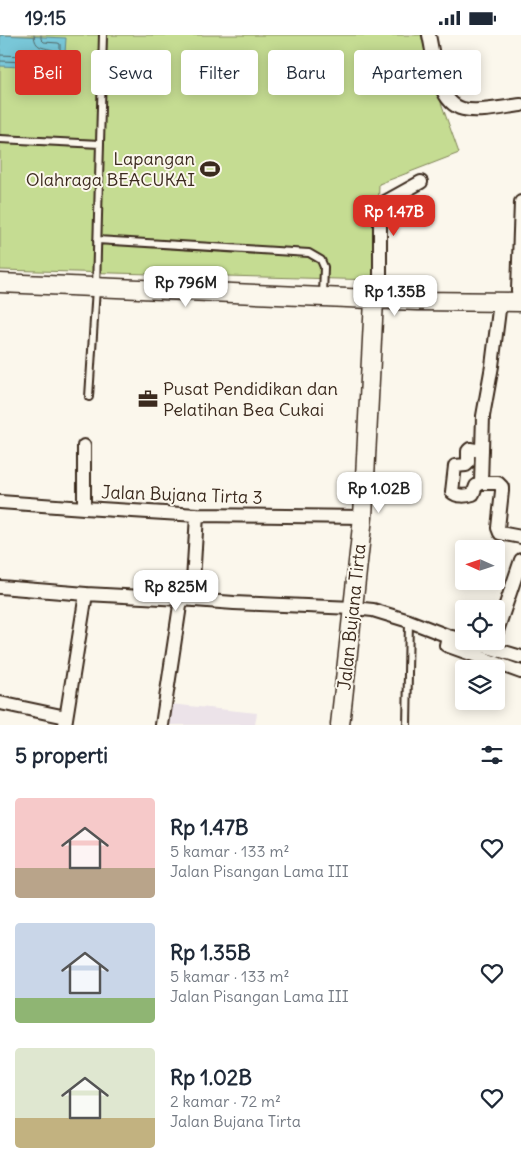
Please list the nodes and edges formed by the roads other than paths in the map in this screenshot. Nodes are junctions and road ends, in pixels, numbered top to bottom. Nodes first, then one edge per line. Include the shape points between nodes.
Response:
1 (103, 35) edge
2 (429, 35) edge
3 (521, 105) edge
4 (0, 139) edge
5 (100, 144) junction
6 (421, 182) dead end
7 (521, 202) edge
8 (521, 217) edge
9 (97, 240) junction
10 (0, 283) edge
11 (96, 288) junction
12 (323, 297) junction
13 (377, 300) junction
14 (500, 302) junction
15 (520, 302) edge
16 (89, 397) dead end
17 (84, 446) dead end
18 (482, 451) junction
19 (480, 483) junction
20 (0, 502) edge
21 (84, 509) junction
22 (197, 515) junction
23 (362, 517) junction
24 (521, 537) edge
25 (521, 560) edge
26 (193, 581) dead end
27 (0, 587) edge
28 (86, 594) junction
29 (181, 599) junction
30 (505, 607) edge
31 (353, 608) junction
32 (409, 621) junction
33 (448, 636) junction
34 (455, 638) edge
35 (505, 650) edge
36 (521, 657) edge
37 (521, 672) edge
38 (0, 703) edge
39 (65, 721) edge
40 (162, 725) edge
41 (340, 725) edge
42 (407, 725) edge

1 - 5 lane
2 - 3 street via 439,82 451,104 478,110
4 - 5 lane
5 - 9 lane
6 - 13 street via 385,202 381,208
7 - 8 street
8 - 15 street
9 - 11 lane
9 - 12 lane via 309,253 321,260 324,267
10 - 11 street
11 - 12 street
11 - 16 lane
12 - 13 street
13 - 14 street
13 - 23 street, Jalan Bujana Tirta
14 - 15 street
14 - 18 street via 489,388 484,402
17 - 21 street
18 - 19 street
18 - 19 street via 470,449 468,463 455,466 452,492 456,495 473,494
19 - 24 street via 498,483 502,487 498,529 500,533
20 - 21 street, Jalan Bujana Tirta 3
21 - 22 street, Jalan Bujana Tirta 3
22 - 23 street, Jalan Bujana Tirta 3
22 - 26 street
23 - 31 street, Jalan Bujana Tirta
25 - 30 street
27 - 28 street
28 - 29 street
28 - 39 street
29 - 31 street
29 - 40 street
31 - 32 street via 380,611
31 - 41 street, Jalan Bujana Tirta
32 - 33 street
32 - 42 lane
33 - 34 street
33 - 37 street via 446,645
35 - 36 street
38 - 39 street

